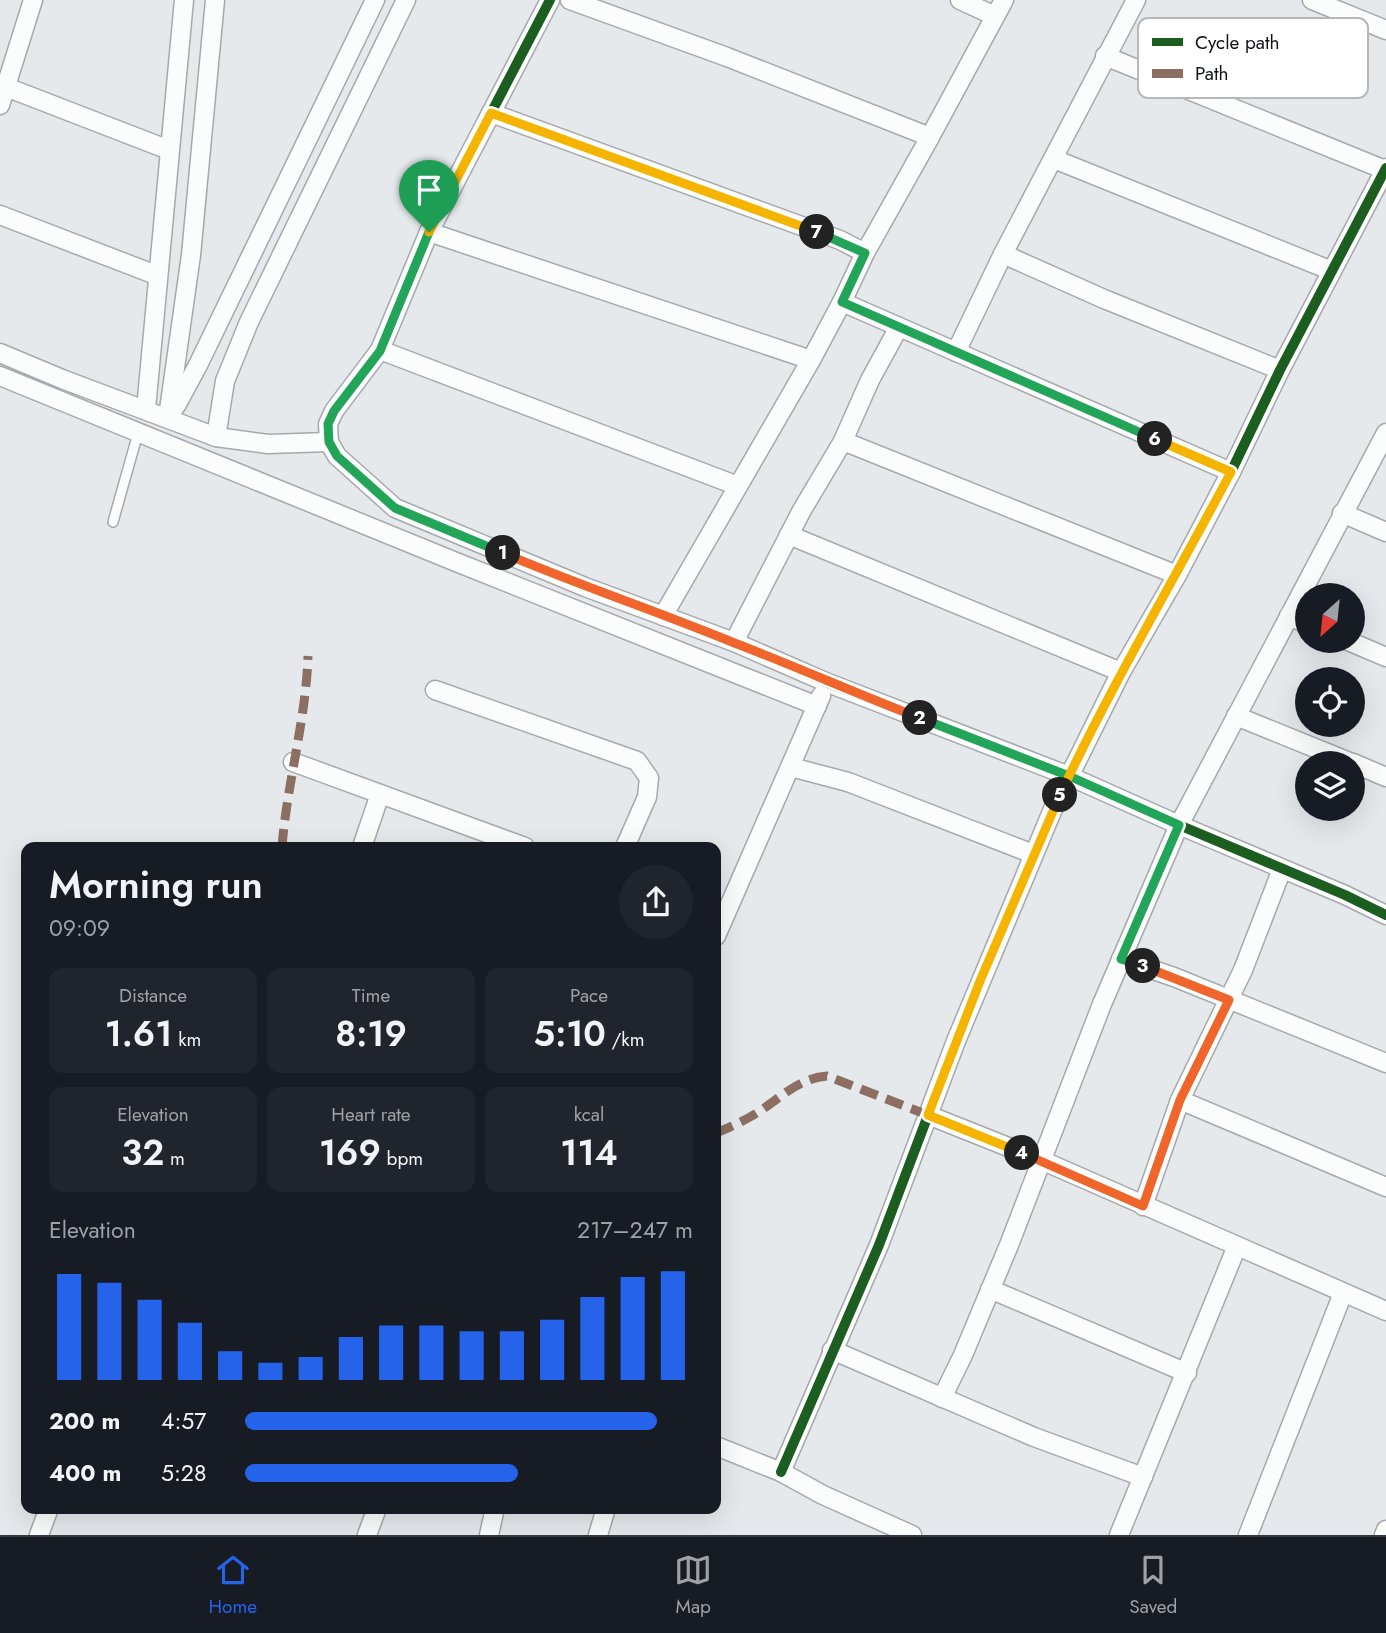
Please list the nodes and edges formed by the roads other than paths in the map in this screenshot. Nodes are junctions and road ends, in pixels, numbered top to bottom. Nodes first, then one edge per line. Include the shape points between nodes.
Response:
1 (33, 0) edge
2 (184, 0) edge
3 (215, 0) edge
4 (375, 0) edge
5 (406, 0) edge
6 (550, 0) edge
7 (570, 0) edge
8 (960, 0) edge
9 (1004, 0) edge
10 (1136, 0) edge
11 (1312, 0) edge
12 (995, 16) junction
13 (1356, 18) edge
14 (1368, 23) edge
15 (1386, 30) edge
16 (1105, 56) junction
17 (1138, 69) edge
18 (6, 87) junction
19 (332, 88) junction
20 (1209, 98) edge
21 (357, 100) junction
22 (0, 105) edge
23 (491, 113) junction
24 (930, 137) junction
25 (169, 150) junction
26 (1054, 159) junction
27 (1385, 169) edge
28 (0, 215) edge
29 (429, 232) junction
30 (865, 253) junction
31 (1003, 254) junction
32 (1332, 271) junction
33 (156, 275) junction
34 (842, 302) junction
35 (900, 327) junction
36 (380, 351) junction
37 (956, 352) junction
38 (0, 353) edge
39 (811, 360) junction
40 (1280, 370) junction
41 (0, 376) edge
42 (146, 409) junction
43 (168, 417) junction
44 (138, 433) junction
45 (1386, 433) edge
46 (216, 436) junction
47 (843, 441) junction
48 (329, 442) junction
49 (1231, 472) junction
50 (738, 486) junction
51 (395, 508) junction
52 (1342, 513) junction
53 (113, 522) dead end
54 (1386, 532) edge
55 (385, 533) junction
56 (789, 535) junction
57 (1177, 575) junction
58 (663, 616) junction
59 (1289, 616) junction
60 (1295, 619) edge
61 (734, 642) junction
62 (1365, 648) edge
63 (1386, 657) edge
64 (1121, 671) junction
65 (828, 683) junction
66 (435, 690) dead end
67 (817, 706) junction
68 (1236, 716) junction
69 (1323, 751) edge
70 (293, 762) dead end
71 (791, 767) junction
72 (1365, 768) edge
73 (1069, 776) junction
74 (1386, 778) edge
75 (380, 794) junction
76 (1179, 825) junction
77 (364, 842) edge
78 (511, 842) edge
79 (627, 842) edge
80 (1033, 854) junction
81 (1282, 869) junction
82 (1386, 915) edge
83 (721, 925) edge
84 (1121, 959) junction
85 (1229, 1000) junction
86 (1386, 1063) edge
87 (1180, 1100) junction
88 (928, 1115) junction
89 (1041, 1160) junction
90 (1386, 1187) edge
91 (1143, 1206) junction
92 (1237, 1247) junction
93 (990, 1289) junction
94 (1343, 1293) junction
95 (1386, 1311) edge
96 (832, 1350) junction
97 (1187, 1373) junction
98 (942, 1398) junction
99 (721, 1448) edge
100 (781, 1472) junction
101 (1143, 1477) junction
102 (47, 1514) edge
103 (375, 1514) edge
104 (494, 1514) edge
105 (604, 1514) edge
106 (40, 1535) edge
107 (367, 1535) edge
108 (489, 1535) edge
109 (598, 1535) edge
110 (912, 1535) edge
111 (1119, 1535) edge
112 (1248, 1535) edge

1 - 18 street
2 - 25 street
3 - 43 street via 191,255
4 - 19 street
5 - 21 street
6 - 23 street
7 - 24 street
8 - 12 street
9 - 12 street
10 - 16 street
11 - 13 street
12 - 24 street
14 - 15 street
16 - 17 street
16 - 26 street
18 - 22 street
18 - 25 street
19 - 21 street
19 - 43 street via 198,365
20 - 27 street
21 - 46 street via 248,322 225,381
23 - 29 street
23 - 30 street
24 - 30 street
25 - 33 street
26 - 31 street
26 - 32 street
27 - 32 street
28 - 33 street
29 - 36 street
29 - 39 street
30 - 34 street
31 - 37 street
31 - 40 street
32 - 40 street
33 - 42 street
34 - 35 street
34 - 39 street
35 - 37 street
35 - 47 street
36 - 48 street via 334,411 328,424
36 - 50 street
37 - 49 street
38 - 42 street
39 - 50 street
40 - 49 street
41 - 44 street
42 - 43 street
43 - 46 street
44 - 53 lane
44 - 55 street
45 - 52 street
46 - 48 street via 268,444
47 - 56 street
47 - 57 street
48 - 51 street via 337,456
49 - 57 street
50 - 58 street
51 - 55 street
51 - 58 street
52 - 54 street
52 - 59 street
55 - 67 street
56 - 61 street
56 - 64 street
57 - 64 street
58 - 61 street
59 - 60 street
59 - 68 street
61 - 65 street
62 - 63 street
64 - 73 street
65 - 67 street
65 - 73 street
66 - 79 street via 637,761 649,778 647,797
67 - 71 street
68 - 69 street
68 - 76 street
70 - 75 street
71 - 80 street via 848,782
71 - 83 street
72 - 74 street
73 - 76 street
73 - 80 street
75 - 77 street
75 - 78 street
76 - 81 street
76 - 84 street
80 - 88 street
81 - 82 street
81 - 85 street
84 - 85 street
84 - 89 street
85 - 86 street
85 - 87 street
87 - 90 street
87 - 91 street
88 - 89 street
88 - 96 street
89 - 91 street
89 - 93 street
91 - 92 street
92 - 94 street
92 - 97 street
93 - 97 street
93 - 98 street
94 - 95 street
94 - 112 street
96 - 98 street
96 - 100 street
97 - 101 street
98 - 101 street
99 - 100 street
100 - 110 street
101 - 111 street
102 - 106 street
103 - 107 street
104 - 108 street
105 - 109 street

